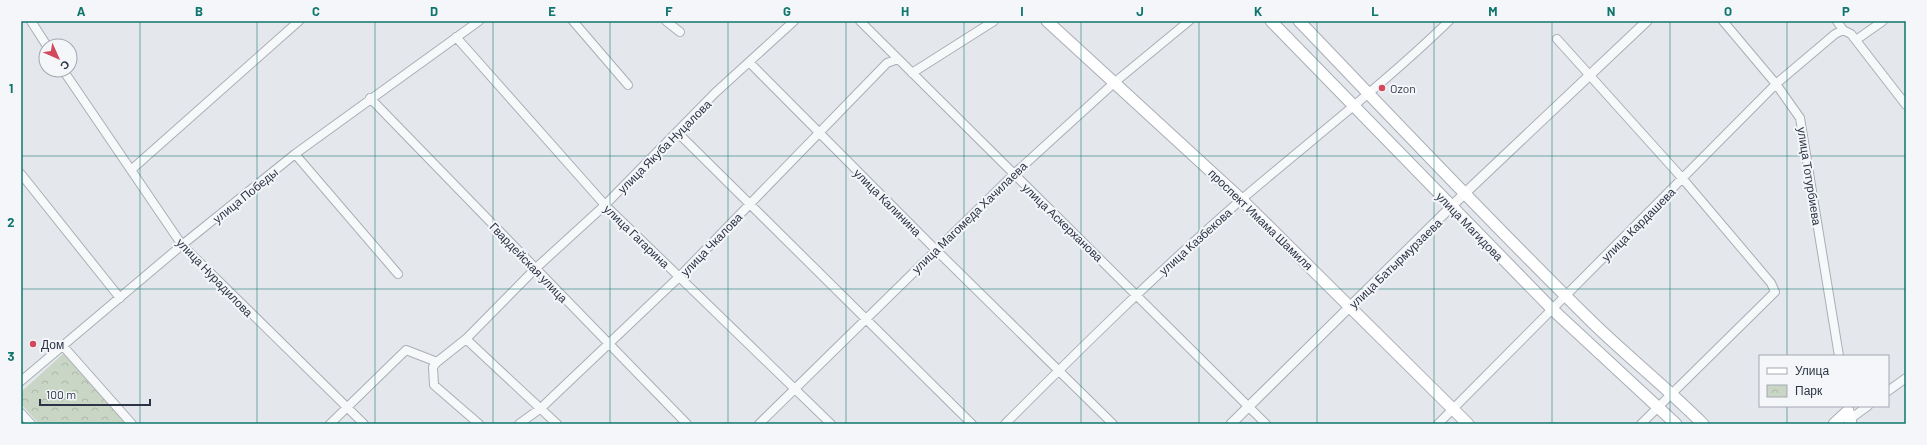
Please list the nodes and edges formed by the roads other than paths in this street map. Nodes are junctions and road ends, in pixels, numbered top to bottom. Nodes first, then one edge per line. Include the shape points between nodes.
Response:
1 (31, 21) edge
2 (299, 21) edge
3 (478, 21) edge
4 (573, 21) edge
5 (666, 21) edge
6 (794, 21) edge
7 (860, 21) edge
8 (994, 21) edge
9 (1047, 21) edge
10 (1189, 21) edge
11 (1271, 21) edge
12 (1299, 21) edge
13 (1449, 21) edge
14 (1647, 21) edge
15 (1723, 21) edge
16 (1837, 21) edge
17 (1883, 21) edge
18 (1843, 30) junction
19 (680, 32) dead end
20 (456, 37) junction
21 (43, 38) edge
22 (1557, 39) dead end
23 (1856, 40) junction
24 (898, 59) junction
25 (749, 62) junction
26 (912, 73) junction
27 (1590, 74) junction
28 (69, 78) edge
29 (1115, 82) junction
30 (1776, 84) junction
31 (628, 85) dead end
32 (1368, 93) junction
33 (370, 98) junction
34 (1906, 105) edge
35 (1353, 106) junction
36 (677, 132) junction
37 (819, 133) junction
38 (295, 154) junction
39 (131, 170) junction
40 (21, 174) edge
41 (1014, 174) junction
42 (1683, 179) junction
43 (1464, 194) junction
44 (1242, 200) junction
45 (750, 204) junction
46 (605, 205) junction
47 (1452, 207) junction
48 (182, 245) junction
49 (935, 249) junction
50 (536, 268) junction
51 (398, 274) dead end
52 (679, 277) junction
53 (1137, 294) junction
54 (1566, 296) junction
55 (120, 298) junction
56 (1350, 306) junction
57 (1552, 309) junction
58 (865, 319) junction
59 (466, 339) junction
60 (608, 344) junction
61 (63, 346) junction
62 (1839, 355) edge
63 (436, 362) junction
64 (1059, 370) junction
65 (1906, 378) edge
66 (21, 381) edge
67 (794, 389) junction
68 (1889, 390) edge
69 (1672, 393) junction
70 (1249, 406) junction
71 (1658, 406) junction
72 (346, 407) junction
73 (1866, 407) edge
74 (541, 408) junction
75 (1452, 409) junction
76 (21, 413) edge
77 (1849, 415) edge
78 (31, 424) edge
79 (132, 424) edge
80 (330, 424) edge
81 (364, 424) edge
82 (479, 424) edge
83 (519, 424) edge
84 (557, 424) edge
85 (687, 424) edge
86 (759, 424) edge
87 (831, 424) edge
88 (972, 424) edge
89 (1005, 424) edge
90 (1114, 424) edge
91 (1231, 424) edge
92 (1266, 424) edge
93 (1438, 424) edge
94 (1468, 424) edge
95 (1640, 424) edge
96 (1676, 424) edge
97 (1703, 424) edge
98 (1834, 424) edge

1 - 21 street
2 - 39 street
3 - 20 street, улица Победы
4 - 31 street
5 - 19 street
6 - 25 street, улица Якуба Нуцалова
7 - 24 street, улица Аскерханова
8 - 26 street
9 - 29 main road, проспект Имама Шамиля
10 - 29 street, улица Магомеда Хачилаева
11 - 35 main road, улица Магидова
12 - 32 main road, улица Магидова
13 - 32 street, улица Казбекова
14 - 27 street, улица Батырмурзаева
15 - 30 street, улица Тотурбиева
16 - 18 street
17 - 23 street
18 - 23 street
18 - 30 street, улица Кардашева
20 - 33 street, улица Победы
20 - 46 street, улица Гагарина
22 - 27 street
23 - 34 street
24 - 26 street, улица Аскерханова
24 - 37 street, улица Чкалова via 887,63
25 - 36 street, улица Якуба Нуцалова
25 - 37 street, улица Калинина
26 - 41 street, улица Аскерханова
27 - 42 street
27 - 43 street, улица Батырмурзаева
28 - 39 street, улица Нурадилова
29 - 41 street, улица Магомеда Хачилаева
29 - 44 main road, проспект Имама Шамиля
30 - 42 street, улица Кардашева
30 - 62 street, улица Тотурбиева via 1800,118
32 - 35 street, улица Казбекова
32 - 43 main road, улица Магидова
33 - 38 street, улица Победы
33 - 50 street, Гвардейская улица
35 - 44 street, улица Казбекова
35 - 47 main road, улица Магидова
36 - 45 street
36 - 46 street, улица Якуба Нуцалова
37 - 45 street, улица Чкалова
37 - 49 street, улица Калинина
38 - 48 street, улица Победы
38 - 51 street
39 - 48 street, улица Нурадилова
40 - 55 street
41 - 49 street, улица Магомеда Хачилаева
41 - 53 street, улица Аскерханова
42 - 54 street, улица Кардашева
42 - 69 street via 1771,283 1775,292
43 - 47 street, улица Батырмурзаева
43 - 54 main road, улица Магидова
44 - 53 street, улица Казбекова
44 - 56 main road, проспект Имама Шамиля
45 - 52 street, улица Чкалова
45 - 58 street
46 - 50 street, улица Якуба Нуцалова
46 - 52 street, улица Гагарина
47 - 56 street, улица Батырмурзаева
47 - 57 main road, улица Магидова
48 - 55 street, улица Победы
48 - 72 street, улица Нурадилова
49 - 58 street, улица Магомеда Хачилаева
49 - 64 street, улица Калинина
50 - 59 street, улица Якуба Нуцалова
50 - 60 street, Гвардейская улица
52 - 60 street, улица Чкалова
52 - 67 street, улица Гагарина
53 - 64 street, улица Казбекова
53 - 70 street, улица Аскерханова
54 - 57 street, улица Кардашева
54 - 69 main road, улица Магидова
55 - 61 street, улица Победы
56 - 70 street, улица Батырмурзаева
56 - 75 main road, проспект Имама Шамиля
57 - 71 main road, улица Магидова
57 - 75 street, улица Кардашева
58 - 67 street, улица Магомеда Хачилаева
58 - 88 street
59 - 63 street, улица Якуба Нуцалова
59 - 74 street
60 - 74 street, улица Чкалова
60 - 85 street, Гвардейская улица
61 - 66 street, улица Победы
61 - 79 street
63 - 72 street via 406,350
63 - 82 street via 434,385
64 - 89 street, улица Казбекова
64 - 90 street, улица Калинина
65 - 68 street
67 - 86 street, улица Магомеда Хачилаева
67 - 87 street, улица Гагарина
69 - 71 street
69 - 97 main road, улица Магидова
70 - 91 street, улица Батырмурзаева
70 - 92 street, улица Аскерханова
71 - 95 street
71 - 96 main road, улица Магидова
72 - 80 street
72 - 81 street, улица Нурадилова
73 - 77 street
74 - 83 street, улица Чкалова
74 - 84 street
75 - 93 street, улица Кардашева
75 - 94 main road, проспект Имама Шамиля
76 - 78 street
77 - 98 main road

